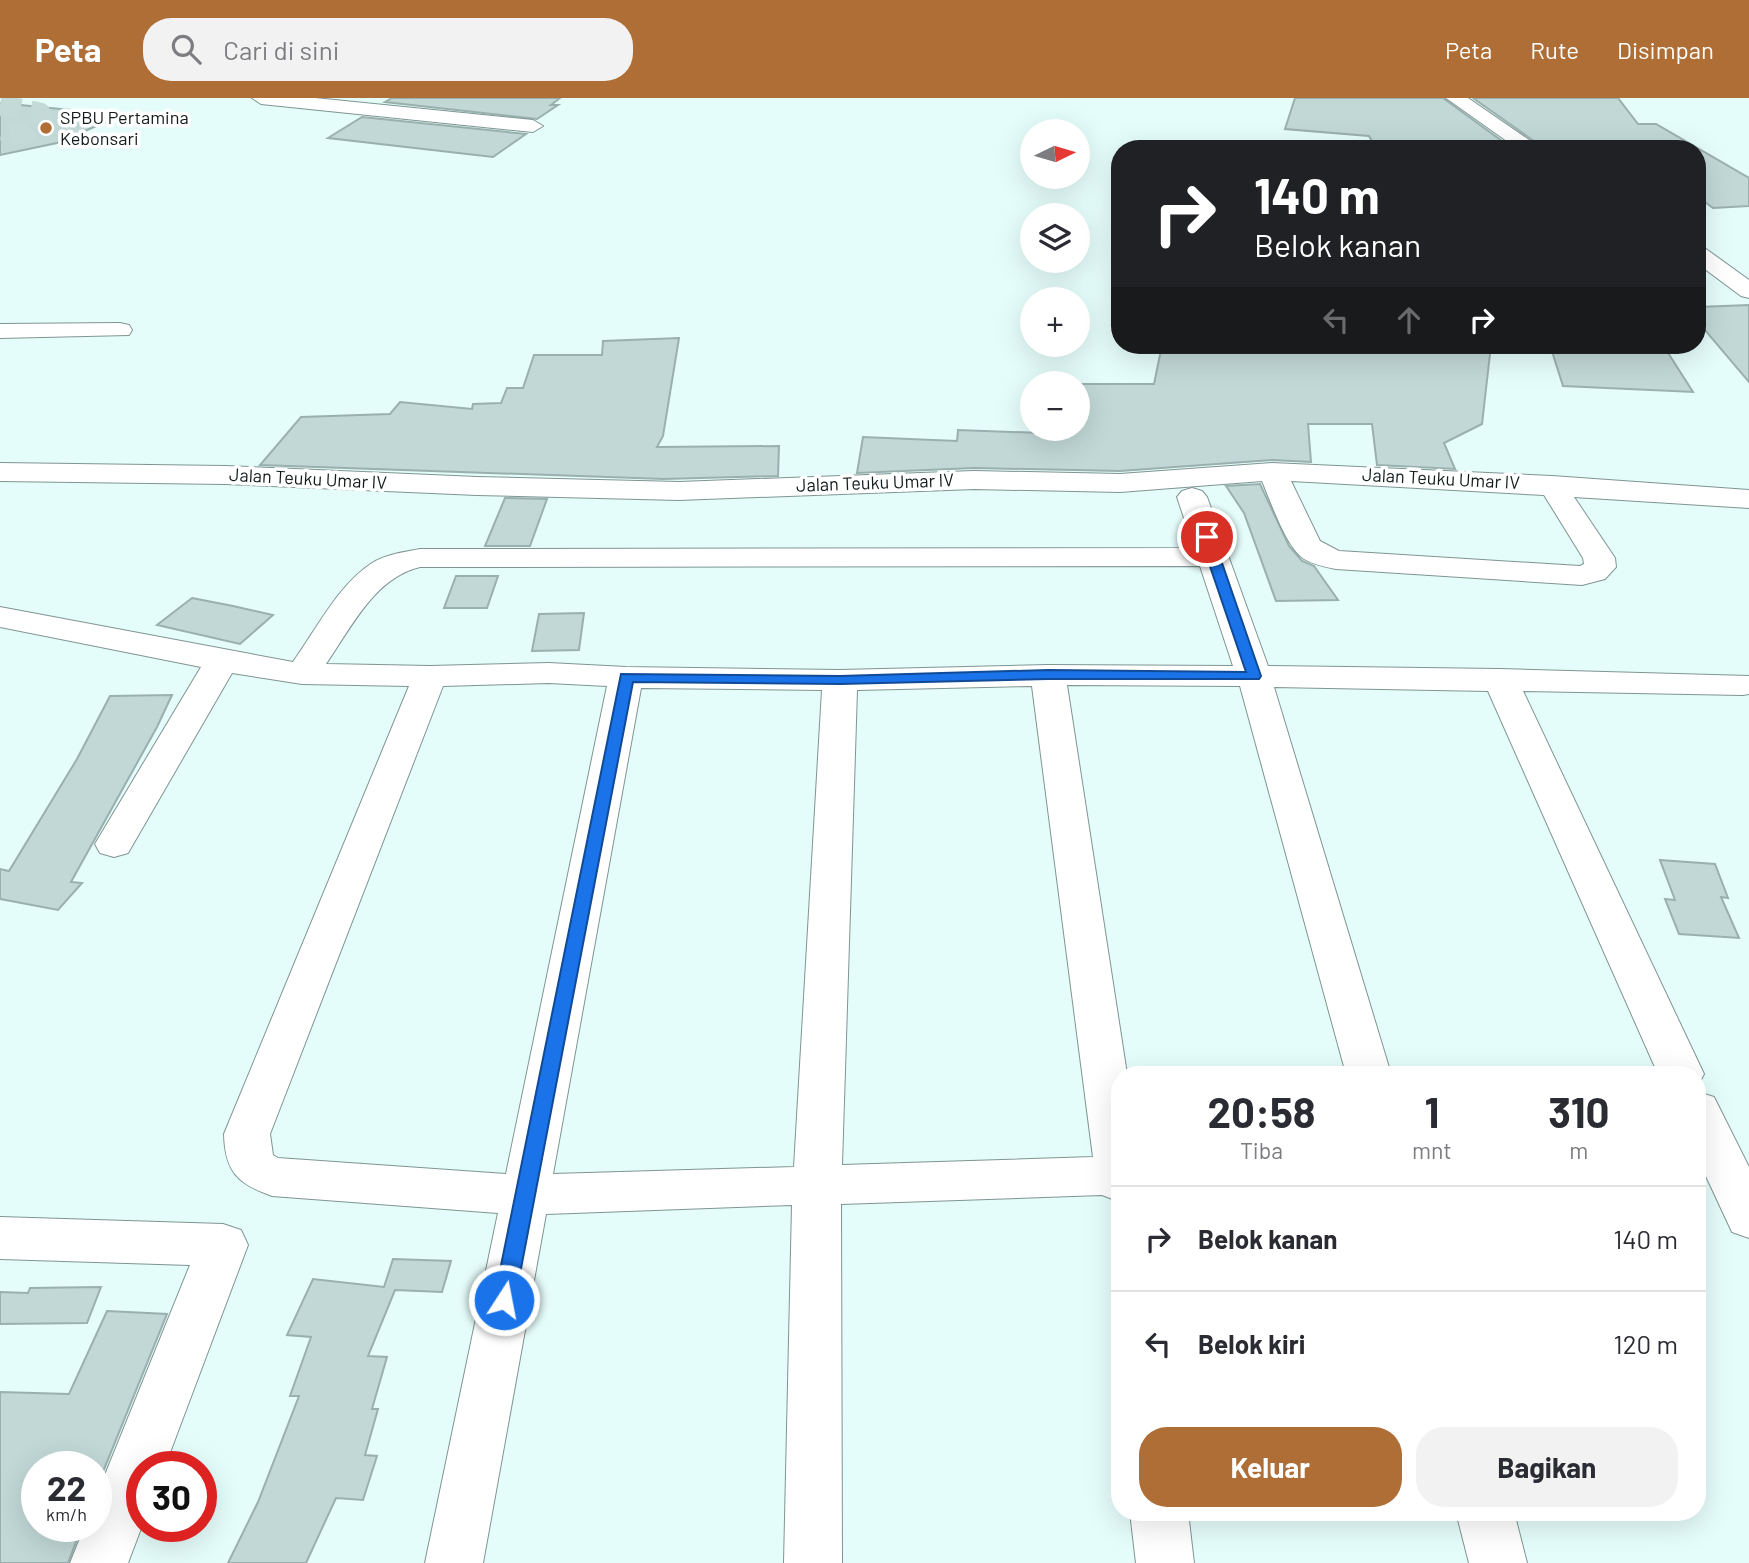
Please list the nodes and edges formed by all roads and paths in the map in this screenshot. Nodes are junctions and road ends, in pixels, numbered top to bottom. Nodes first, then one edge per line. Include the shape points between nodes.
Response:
1 (261, 98) edge
2 (1455, 98) edge
3 (533, 126) dead end
4 (1518, 140) edge
5 (1706, 260) edge
6 (1749, 291) edge
7 (120, 330) dead end
8 (0, 331) edge
9 (0, 472) edge
10 (1272, 472) junction
11 (1552, 485) junction
12 (1192, 497) dead end
13 (1749, 499) edge
14 (1214, 558) junction
15 (0, 617) edge
16 (222, 661) junction
17 (302, 674) junction
18 (1048, 674) junction
19 (1254, 676) junction
20 (430, 677) junction
21 (626, 677) junction
22 (1500, 678) junction
23 (840, 680) junction
24 (1744, 685) dead end
25 (114, 844) dead end
26 (1366, 1066) edge
27 (1677, 1066) edge
28 (1111, 1112) edge
29 (1706, 1129) edge
30 (1724, 1173) edge
31 (1111, 1175) edge
32 (817, 1184) junction
33 (525, 1195) junction
34 (1749, 1218) edge
35 (0, 1238) edge
36 (1159, 1521) edge
37 (1487, 1521) edge
38 (99, 1563) edge
39 (454, 1563) edge
40 (813, 1563) edge
41 (1165, 1563) edge
42 (1498, 1563) edge

1 - 3 street
2 - 4 street
5 - 6 street
7 - 8 street
9 - 10 street, Jalan Teuku Umar IV via 679,491 974,480 1120,483
10 - 11 street, Jalan Teuku Umar IV
10 - 11 street via 1310,550 1336,560 1582,576 1594,572 1600,567 1599,558
11 - 13 street, Jalan Teuku Umar IV
12 - 14 street
14 - 17 street via 419,558 384,570 369,583
14 - 19 street
15 - 16 street
16 - 17 street
16 - 25 street
17 - 20 street
18 - 19 street
18 - 23 street
18 - 28 street
19 - 22 street
19 - 26 street
20 - 21 street via 549,673
20 - 33 street via 247,1134 247,1155 261,1174 283,1179
21 - 23 street
21 - 33 street
22 - 24 street
22 - 27 street
23 - 32 street
29 - 30 street
30 - 34 street
31 - 32 street
32 - 33 street
32 - 40 street
33 - 39 street
35 - 38 street via 223,1245
36 - 41 street
37 - 42 street

